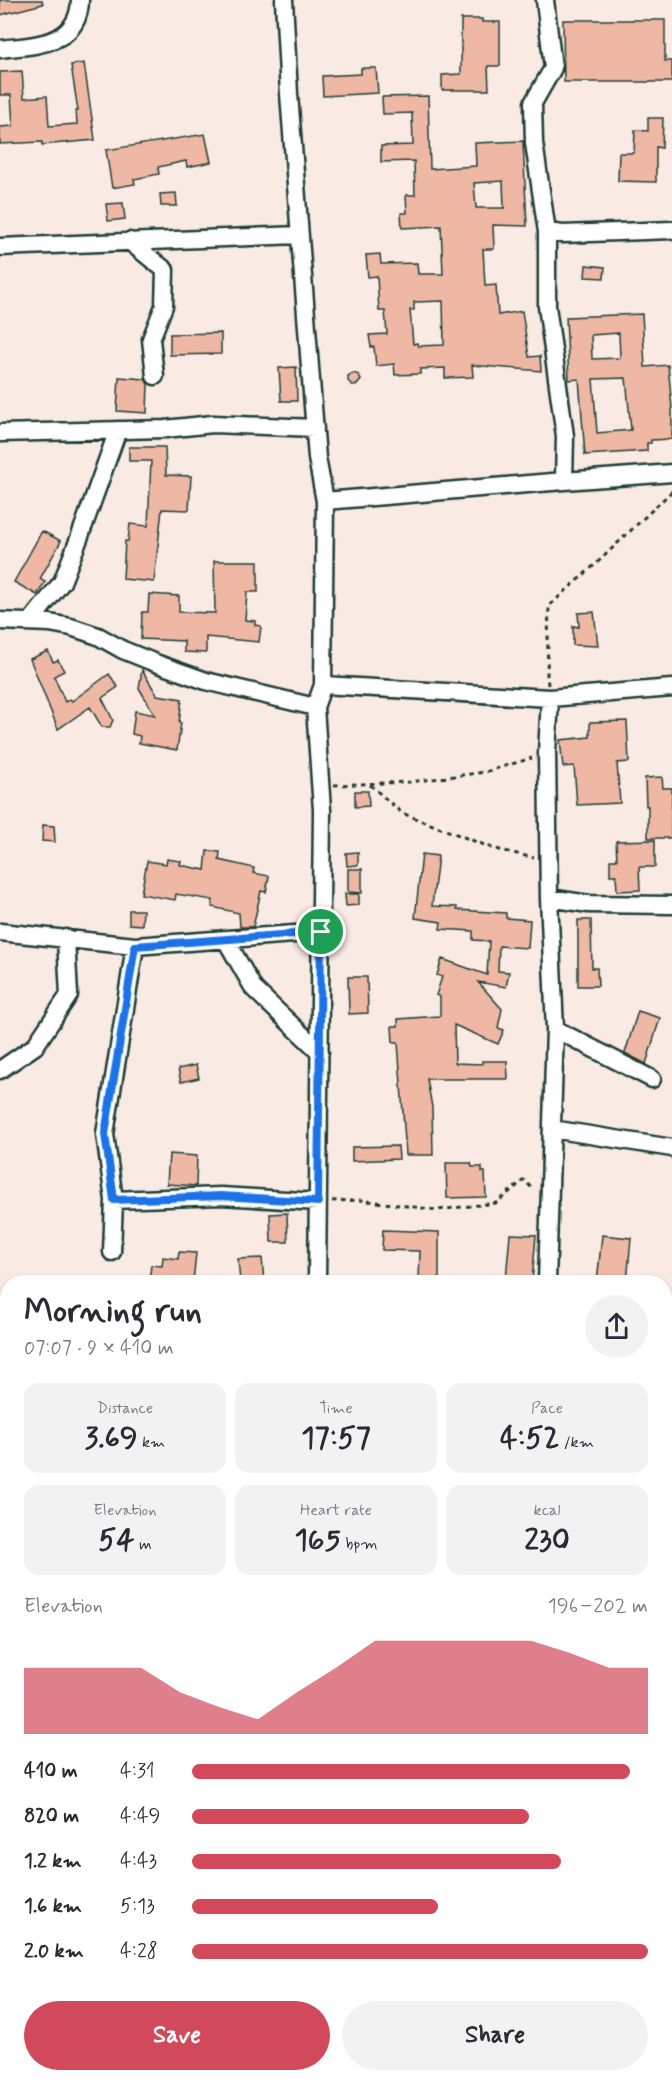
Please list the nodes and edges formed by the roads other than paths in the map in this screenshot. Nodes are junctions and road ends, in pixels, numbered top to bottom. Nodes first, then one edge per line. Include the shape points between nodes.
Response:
1 (80, 0) edge
2 (284, 0) edge
3 (546, 0) edge
4 (0, 49) edge
5 (672, 230) edge
6 (547, 232) junction
7 (299, 235) junction
8 (129, 241) junction
9 (0, 247) edge
10 (155, 376) dead end
11 (315, 428) junction
12 (117, 430) junction
13 (0, 433) edge
14 (672, 473) edge
15 (564, 481) junction
16 (324, 501) junction
17 (0, 621) edge
18 (30, 622) junction
19 (322, 685) junction
20 (672, 688) edge
21 (550, 698) junction
22 (315, 707) junction
23 (549, 898) junction
24 (672, 905) edge
25 (0, 932) edge
26 (321, 932) junction
27 (66, 938) junction
28 (226, 940) junction
29 (135, 946) junction
30 (555, 1029) junction
31 (320, 1052) junction
32 (0, 1070) edge
33 (652, 1079) dead end
34 (552, 1129) junction
35 (672, 1148) edge
36 (114, 1200) junction
37 (318, 1202) junction
38 (112, 1252) dead end
39 (317, 1275) edge
40 (547, 1275) edge

1 - 4 street via 80,13 57,40
2 - 7 street
3 - 6 street via 553,68 533,103 534,143
5 - 6 street
6 - 15 street via 547,306 566,436
7 - 8 street
7 - 11 street
8 - 9 street
8 - 10 street via 165,270 164,306 151,339
11 - 12 street via 213,424
11 - 16 street
12 - 13 street
12 - 18 street via 62,582
14 - 15 street
15 - 16 street
16 - 19 street
17 - 18 street
18 - 22 street via 71,627 206,681
19 - 21 street
19 - 22 street
20 - 21 street
21 - 23 street
22 - 26 street
23 - 24 street via 589,904
23 - 30 street
25 - 27 street
26 - 28 street
26 - 31 street
27 - 29 street
27 - 32 street via 69,995 35,1046
28 - 29 street
28 - 31 street via 254,989
29 - 36 street via 105,1134
30 - 33 street
30 - 34 street
31 - 37 street
34 - 35 street
34 - 40 street
36 - 37 street via 221,1196
36 - 38 street
37 - 39 street

